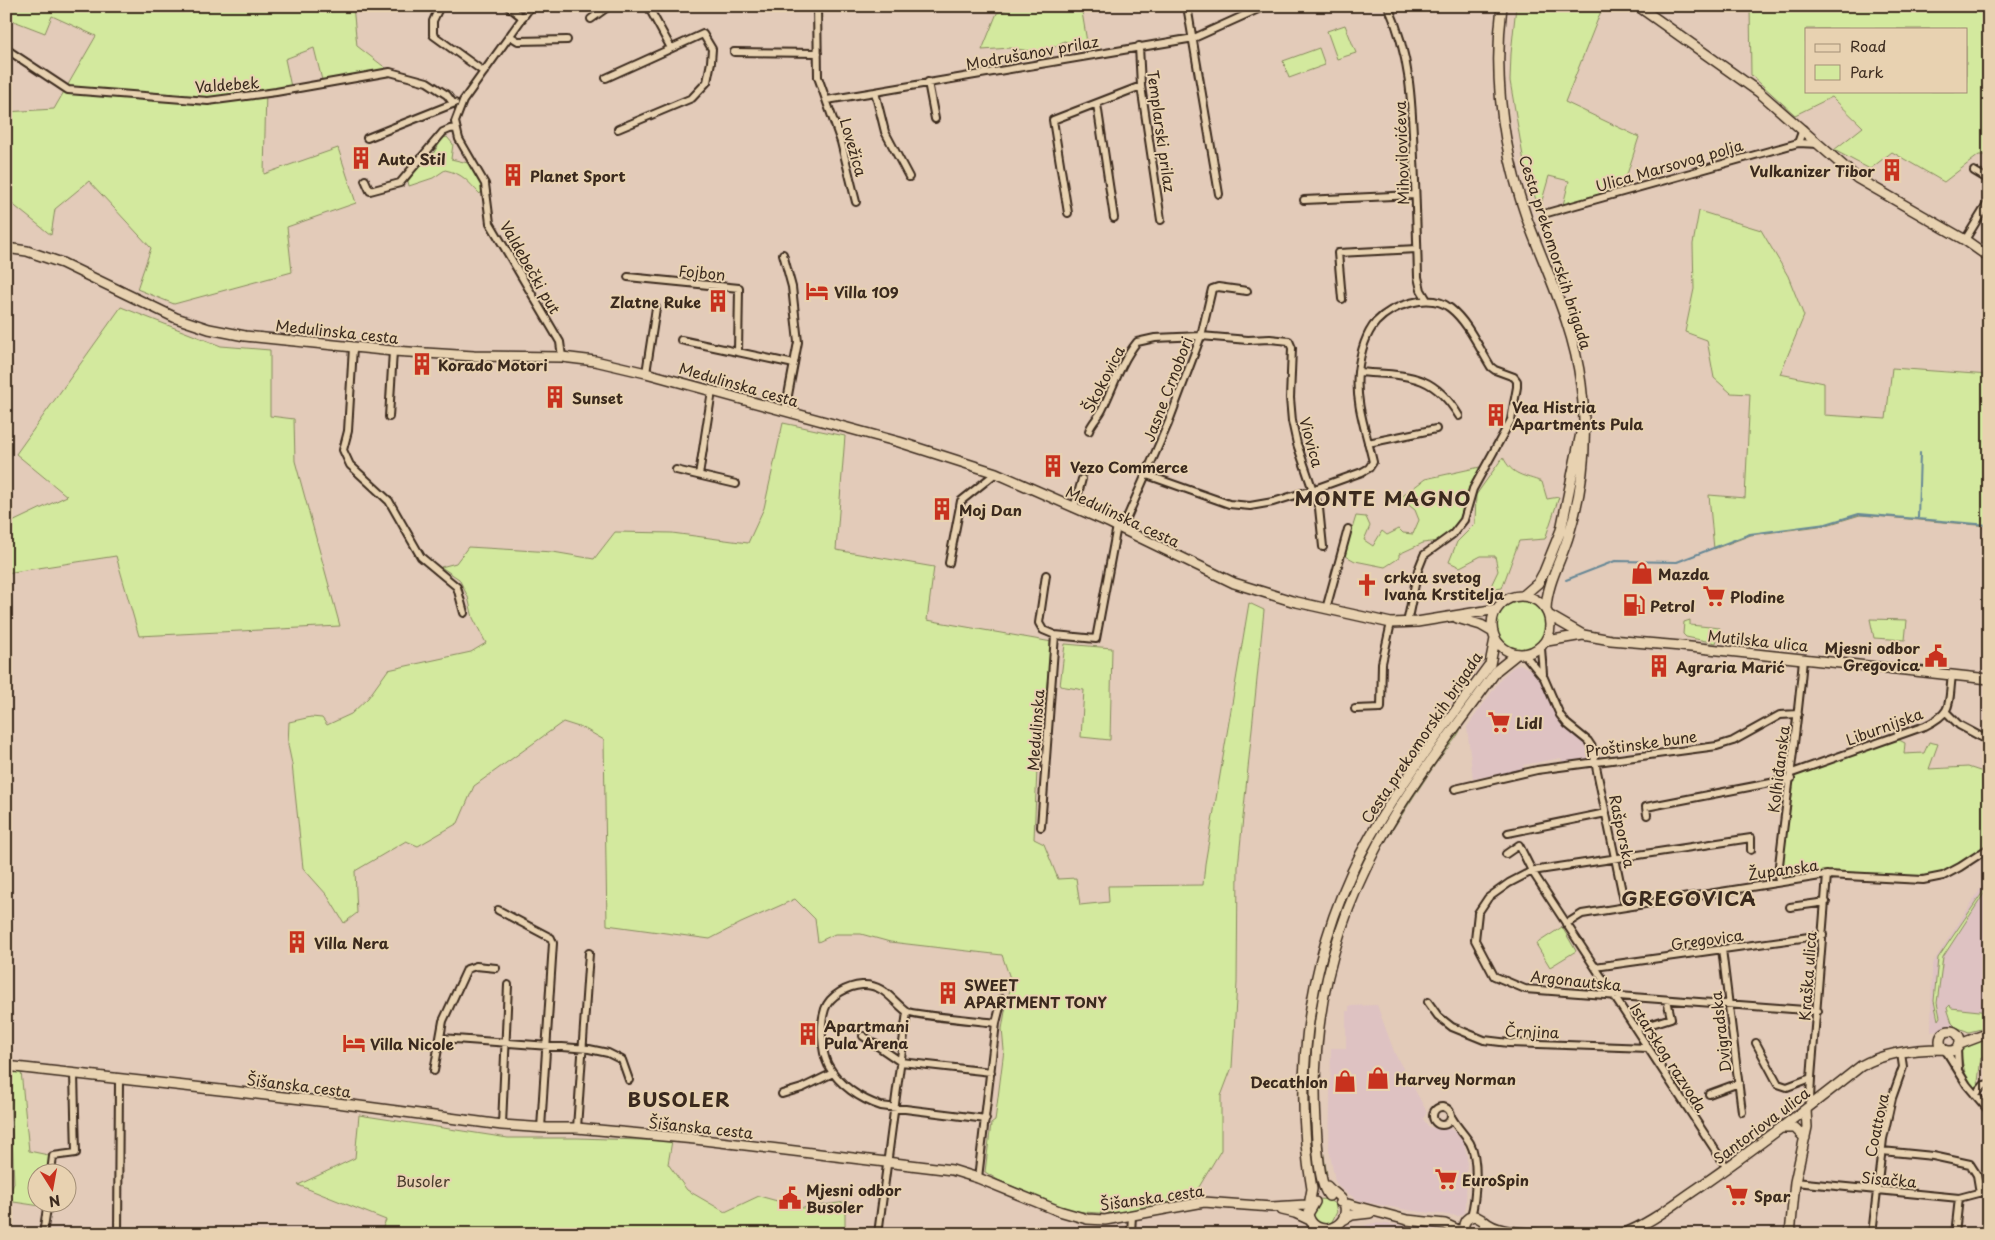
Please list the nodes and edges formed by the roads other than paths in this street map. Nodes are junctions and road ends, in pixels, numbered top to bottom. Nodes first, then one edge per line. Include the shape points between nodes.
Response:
1 (440, 6) edge
2 (508, 6) edge
3 (531, 6) edge
4 (610, 6) edge
5 (648, 6) edge
6 (817, 6) edge
7 (1187, 6) edge
8 (1265, 6) edge
9 (1388, 6) edge
10 (1502, 6) edge
11 (1638, 6) edge
12 (523, 18) junction
13 (591, 19) dead end
14 (510, 36) junction
15 (1194, 38) junction
16 (567, 40) dead end
17 (1139, 46) junction
18 (671, 48) junction
19 (6, 49) edge
20 (734, 52) dead end
21 (818, 53) junction
22 (484, 72) junction
23 (606, 78) dead end
24 (928, 82) junction
25 (1141, 86) junction
26 (875, 92) junction
27 (826, 100) junction
28 (453, 103) junction
29 (1096, 104) junction
30 (461, 105) junction
31 (935, 120) dead end
32 (456, 128) junction
33 (618, 129) dead end
34 (1803, 129) junction
35 (367, 138) dead end
36 (1798, 143) junction
37 (1819, 144) junction
38 (1974, 171) dead end
39 (909, 177) dead end
40 (365, 180) dead end
41 (1989, 180) edge
42 (1220, 194) dead end
43 (1415, 195) junction
44 (1304, 200) dead end
45 (1989, 201) edge
46 (856, 202) dead end
47 (1547, 213) dead end
48 (1068, 214) dead end
49 (1114, 218) dead end
50 (1161, 220) dead end
51 (1965, 240) junction
52 (6, 248) edge
53 (1417, 249) junction
54 (783, 254) dead end
55 (1989, 257) edge
56 (628, 277) dead end
57 (1247, 291) dead end
58 (1342, 298) dead end
59 (1427, 300) junction
60 (656, 308) dead end
61 (1201, 336) junction
62 (681, 340) dead end
63 (1291, 342) joint
64 (353, 347) junction
65 (393, 351) junction
66 (738, 352) junction
67 (562, 357) junction
68 (794, 364) junction
69 (1358, 372) junction
70 (646, 373) junction
71 (712, 391) junction
72 (785, 412) junction
73 (1459, 416) dead end
74 (389, 417) dead end
75 (1585, 418) junction
76 (1436, 429) dead end
77 (1090, 432) dead end
78 (1368, 443) junction
79 (676, 470) dead end
80 (996, 474) junction
81 (699, 475) junction
82 (1147, 475) junction
83 (1082, 479) dead end
84 (736, 484) dead end
85 (1312, 490) junction
86 (1074, 508) junction
87 (1120, 528) junction
88 (1348, 529) dead end
89 (1323, 546) dead end
90 (949, 563) dead end
91 (1046, 575) dead end
92 (1523, 596) junction
93 (1326, 609) junction
94 (1497, 609) junction
95 (1548, 612) junction
96 (464, 613) dead end
97 (1446, 617) junction
98 (1391, 623) junction
99 (1407, 623) junction
100 (1055, 634) junction
101 (1583, 635) junction
102 (1494, 636) junction
103 (1544, 644) junction
104 (1521, 655) junction
105 (1803, 659) junction
106 (1952, 675) junction
107 (1544, 678) junction
108 (1989, 679) edge
109 (1356, 709) dead end
110 (1946, 712) junction
111 (1798, 714) junction
112 (1989, 741) edge
113 (1595, 762) junction
114 (1791, 776) junction
115 (1455, 789) dead end
116 (1606, 813) junction
117 (1647, 815) dead end
118 (1041, 827) dead end
119 (1508, 833) dead end
120 (1989, 848) edge
121 (1751, 850) dead end
122 (1506, 854) dead end
123 (1616, 858) junction
124 (1532, 871) junction
125 (1828, 875) junction
126 (1779, 882) junction
127 (1826, 902) junction
128 (1625, 906) junction
129 (1790, 907) dead end
130 (498, 910) dead end
131 (1566, 924) junction
132 (1823, 935) junction
133 (1722, 949) junction
134 (589, 953) dead end
135 (1595, 967) junction
136 (496, 968) dead end
137 (508, 985) dead end
138 (1615, 997) junction
139 (1002, 999) dead end
140 (1667, 1000) junction
141 (1428, 1002) dead end
142 (1730, 1005) junction
143 (1818, 1011) junction
144 (907, 1012) junction
145 (996, 1023) junction
146 (1636, 1029) junction
147 (1956, 1033) junction
148 (1985, 1034) edge
149 (863, 1036) dead end
150 (1941, 1036) junction
151 (441, 1038) junction
152 (505, 1042) junction
153 (1756, 1043) dead end
154 (545, 1045) junction
155 (1958, 1046) junction
156 (583, 1048) junction
157 (1648, 1048) junction
158 (1920, 1048) junction
159 (1944, 1050) junction
160 (1902, 1053) junction
161 (901, 1062) junction
162 (6, 1066) edge
163 (1958, 1068) junction
164 (434, 1072) dead end
165 (991, 1072) junction
166 (833, 1073) junction
167 (74, 1074) junction
168 (1811, 1078) junction
169 (120, 1079) junction
170 (630, 1080) dead end
171 (1738, 1083) junction
172 (1989, 1084) edge
173 (782, 1094) dead end
174 (1709, 1094) dead end
175 (1975, 1095) junction
176 (895, 1109) junction
177 (1807, 1109) junction
178 (1989, 1111) edge
179 (1742, 1112) dead end
180 (1452, 1118) junction
181 (986, 1119) junction
182 (1446, 1124) junction
183 (502, 1125) junction
184 (540, 1128) junction
185 (577, 1128) junction
186 (1458, 1128) junction
187 (1783, 1128) junction
188 (1805, 1136) junction
189 (1882, 1151) junction
190 (53, 1162) edge
191 (889, 1163) junction
192 (1727, 1168) junction
193 (978, 1178) junction
194 (1795, 1182) junction
195 (1877, 1190) junction
196 (1980, 1193) junction
197 (1989, 1193) edge
198 (1336, 1198) junction
199 (1959, 1198) junction
200 (1311, 1201) junction
201 (1475, 1203) junction
202 (1272, 1207) junction
203 (46, 1212) edge
204 (1375, 1212) junction
205 (1132, 1215) junction
206 (1469, 1218) junction
207 (1307, 1219) junction
208 (1483, 1220) junction
209 (1445, 1224) junction
210 (1502, 1229) junction
211 (1331, 1230) edge
212 (1465, 1233) edge
213 (43, 1234) edge
214 (118, 1234) edge
215 (878, 1234) edge
216 (1131, 1234) edge
217 (1484, 1234) edge
218 (1539, 1234) edge
219 (1622, 1234) edge
220 (1790, 1234) edge
221 (1872, 1234) edge
222 (1955, 1234) edge

1 - 22 street via 433,21 432,35
2 - 12 street
3 - 12 street
4 - 13 street
5 - 18 street
6 - 21 street, Lovežica
7 - 15 street
8 - 15 street, Modrušanov prilaz
9 - 43 street, Mihovilovićeva via 1409,74
10 - 75 main road, Cesta prekomorskih brigada via 1499,87 1507,149 1523,206 1573,344
11 - 34 main road via 1759,92
12 - 14 street
14 - 16 street via 518,41
14 - 22 street
15 - 17 street, Modrušanov prilaz
15 - 42 street
17 - 24 street, Modrušanov prilaz
17 - 25 street, Templarski prilaz
18 - 23 street
18 - 33 street via 703,34 712,49 707,82 692,98
19 - 28 street, Valdebek via 68,90 208,101 390,72 427,82
20 - 21 street
21 - 27 street, Lovežica via 818,76
22 - 30 street
24 - 26 street, Modrušanov prilaz
24 - 31 street
25 - 29 street
25 - 50 street, Templarski prilaz
26 - 27 street, Lovežica
26 - 39 street via 885,132
27 - 46 street, Lovežica via 841,142
28 - 30 street
28 - 35 street
29 - 48 street via 1053,120
29 - 49 street
30 - 32 street via 456,116
32 - 40 street via 443,132 400,183 370,191
32 - 67 street, Valdebečki put via 485,184 490,222 560,342
34 - 36 street
34 - 37 main road
36 - 37 street, Ulica Marsovog polja
36 - 47 street, Ulica Marsovog polja
37 - 51 main road via 1857,178
38 - 41 street
43 - 44 street
43 - 53 street, Mihovilovićeva
45 - 51 street
51 - 55 main road
52 - 64 main road, Medulinska cesta via 62,262 176,318 210,329 245,336
53 - 58 street via 1338,253
53 - 59 street, Mihovilovićeva via 1418,277
54 - 68 street via 797,320
56 - 66 street, Fojbon via 739,288
57 - 61 street, Jasne Crnobori via 1218,286 1212,289
59 - 69 street via 1397,308 1376,322 1367,338
59 - 99 street via 1449,307 1466,326 1492,367 1514,377 1517,387 1511,420 1473,489 1464,520 1453,534 1424,555
60 - 70 street
61 - 63 street, Škokovica
61 - 77 street, Škokovica via 1137,342 1126,357
61 - 82 street, Jasne Crnobori
62 - 66 street
63 - 85 street, Viovica via 1291,415
64 - 65 main road, Medulinska cesta
64 - 96 street via 348,431 343,450 350,465 389,501 421,557 457,587
65 - 67 main road, Medulinska cesta
65 - 74 street
66 - 68 street
67 - 70 main road, Medulinska cesta
68 - 72 street
69 - 73 street via 1418,378 1438,388
69 - 78 street via 1359,408
70 - 71 main road, Medulinska cesta
71 - 72 main road, Medulinska cesta
71 - 81 street
72 - 80 main road, Medulinska cesta via 899,442
75 - 92 main road, Cesta prekomorskih brigada via 1561,530 1544,572
75 - 95 main road, Cesta prekomorskih brigada via 1578,502 1550,584
76 - 78 street
78 - 85 street via 1372,465 1346,479
79 - 81 street
80 - 86 main road, Medulinska cesta
80 - 90 street via 961,501
81 - 84 street
82 - 85 street via 1229,504 1250,506
82 - 87 street, Jasne Crnobori
83 - 86 street
85 - 89 street, Viovica via 1320,514
86 - 87 main road, Medulinska cesta
87 - 93 main road, Medulinska cesta via 1234,584
87 - 100 street via 1096,639
88 - 93 street
91 - 100 street via 1039,623 1043,630
92 - 94 main road via 1508,599
92 - 95 main road via 1540,602
93 - 98 main road, Medulinska cesta
94 - 97 main road
94 - 102 main road via 1493,616
95 - 101 main road, Mutilska ulica
95 - 103 main road via 1551,628
97 - 99 main road, Medulinska cesta
97 - 102 main road via 1471,621
98 - 99 main road, Medulinska cesta
98 - 109 street via 1382,663 1381,708
100 - 118 street, Medulinska
101 - 103 main road, Mutilska ulica
101 - 105 main road, Mutilska ulica
102 - 104 main road via 1508,652
102 - 200 main road, Cesta prekomorskih brigada via 1490,664 1400,788 1348,880 1334,916 1311,1004 1306,1045 1304,1092 1310,1169 1314,1181
103 - 104 main road
103 - 107 street
104 - 107 street
104 - 198 main road, Cesta prekomorskih brigada via 1497,670 1407,795 1379,840 1344,919 1325,986 1316,1046 1314,1091 1323,1188
105 - 106 main road, Mutilska ulica
105 - 111 street, Kolhiđanska
106 - 108 main road, Mutilska ulica
106 - 110 street
107 - 113 street, Rašporska via 1560,715 1588,741
110 - 112 street via 1959,724
110 - 114 street, Liburnijska via 1925,726
111 - 113 street, Proštinske bune via 1780,715 1733,741 1717,746
111 - 114 street, Kolhiđanska
113 - 115 street, Proštinske bune via 1537,770
113 - 116 street, Rašporska
114 - 117 street, Liburnijska via 1646,807
114 - 126 street, Kolhiđanska
116 - 119 street
116 - 123 street, Rašporska
120 - 125 street, Županska via 1951,871 1923,880
121 - 123 street, Argonautska via 1751,838
122 - 124 street, Istarskog razvoda via 1519,845
123 - 124 street, Argonautska
123 - 128 street, Rašporska
124 - 131 street, Istarskog razvoda
124 - 138 street, Argonautska via 1488,898 1478,913 1475,940 1494,976 1525,989
125 - 126 street, Županska
125 - 127 street, Kraška ulica
126 - 128 street, Županska
127 - 129 street
127 - 132 street, Kraška ulica
128 - 131 street, Županska via 1582,914
130 - 154 street via 551,938 553,943
131 - 135 street, Istarskog razvoda
132 - 133 street, Gregovica
132 - 143 street, Kraška ulica
133 - 135 street, Gregovica
133 - 142 street, Dvigradska
134 - 156 street
135 - 138 street, Istarskog razvoda
136 - 151 street via 476,966 467,969 443,1021
137 - 152 street
138 - 140 street, Argonautska
138 - 146 street, Istarskog razvoda
139 - 145 street
140 - 142 street, Argonautska
140 - 146 street via 1671,1018
141 - 157 street, Črnjina via 1452,1027 1484,1040
142 - 143 street, Argonautska
142 - 171 street, Dvigradska
143 - 168 street, Kraška ulica
144 - 145 street
144 - 161 street
144 - 166 street via 883,989 868,985 850,988 834,997 825,1010 822,1040 824,1057
145 - 165 street
146 - 157 street, Istarskog razvoda
147 - 148 main road
147 - 150 main road via 1948,1031
147 - 155 main road via 1960,1038
148 - 155 main road
149 - 161 street
150 - 158 main road, Santoriova ulica
150 - 159 main road
151 - 152 street
151 - 164 street
152 - 154 street
152 - 183 street
153 - 168 street via 1778,1084 1787,1087
154 - 156 street
154 - 184 street
155 - 159 main road via 1952,1051
155 - 163 street
156 - 170 street via 608,1053 622,1060
156 - 185 street
157 - 192 street, Istarskog razvoda
158 - 159 main road, Santoriova ulica
158 - 160 main road, Santoriova ulica
159 - 163 street
160 - 177 main road, Santoriova ulica via 1861,1066
160 - 189 street, Coattova via 1903,1067 1892,1098
161 - 165 street
161 - 176 street
162 - 167 main road, Šišanska cesta
163 - 175 street
165 - 181 street
166 - 173 street
166 - 176 street via 865,1100
167 - 169 main road, Šišanska cesta
167 - 190 street via 76,1153 54,1156
168 - 177 street, Kraška ulica
169 - 183 main road, Šišanska cesta
169 - 214 street
171 - 174 street
171 - 179 street, Dvigradska
172 - 175 street
175 - 178 street
176 - 181 street
176 - 191 street
177 - 187 main road, Santoriova ulica
177 - 188 main road via 1802,1123
180 - 182 street
180 - 182 street via 1446,1108 1439,1108 1433,1117 1436,1123
180 - 186 street
181 - 193 street
182 - 186 street
183 - 184 main road, Šišanska cesta
184 - 185 main road, Šišanska cesta
185 - 191 main road, Šišanska cesta
186 - 201 street via 1472,1150
187 - 188 main road via 1795,1128
187 - 192 main road, Santoriova ulica
188 - 194 main road
189 - 195 street, Coattova
189 - 196 street, Sisačka via 1933,1156 1970,1164 1977,1175
191 - 193 main road, Šišanska cesta via 952,1170
191 - 215 street
192 - 219 main road, Santoriova ulica via 1667,1209
193 - 205 main road, Šišanska cesta via 1073,1216 1105,1220
194 - 195 street, Sisačka
194 - 220 main road
195 - 199 street, Sisačka
195 - 221 street, Coattova
196 - 197 street, Sisačka
196 - 199 street, Sisačka
198 - 200 main road, Šišanska cesta
198 - 204 main road, Šišanska cesta
198 - 211 main road via 1340,1214
198 - 211 main road via 1345,1214
199 - 222 street
200 - 202 main road, Šišanska cesta
200 - 207 main road
200 - 207 main road via 1315,1202
201 - 206 street
201 - 208 street
202 - 205 main road, Šišanska cesta via 1204,1202
202 - 207 main road, Šišanska cesta
203 - 213 street
204 - 209 main road, Šišanska cesta
204 - 211 main road via 1352,1216
205 - 216 street
206 - 208 main road
206 - 209 main road
206 - 212 main road via 1463,1226
207 - 211 main road via 1308,1227
208 - 210 main road
208 - 217 main road
209 - 212 main road
210 - 217 main road
210 - 218 main road

